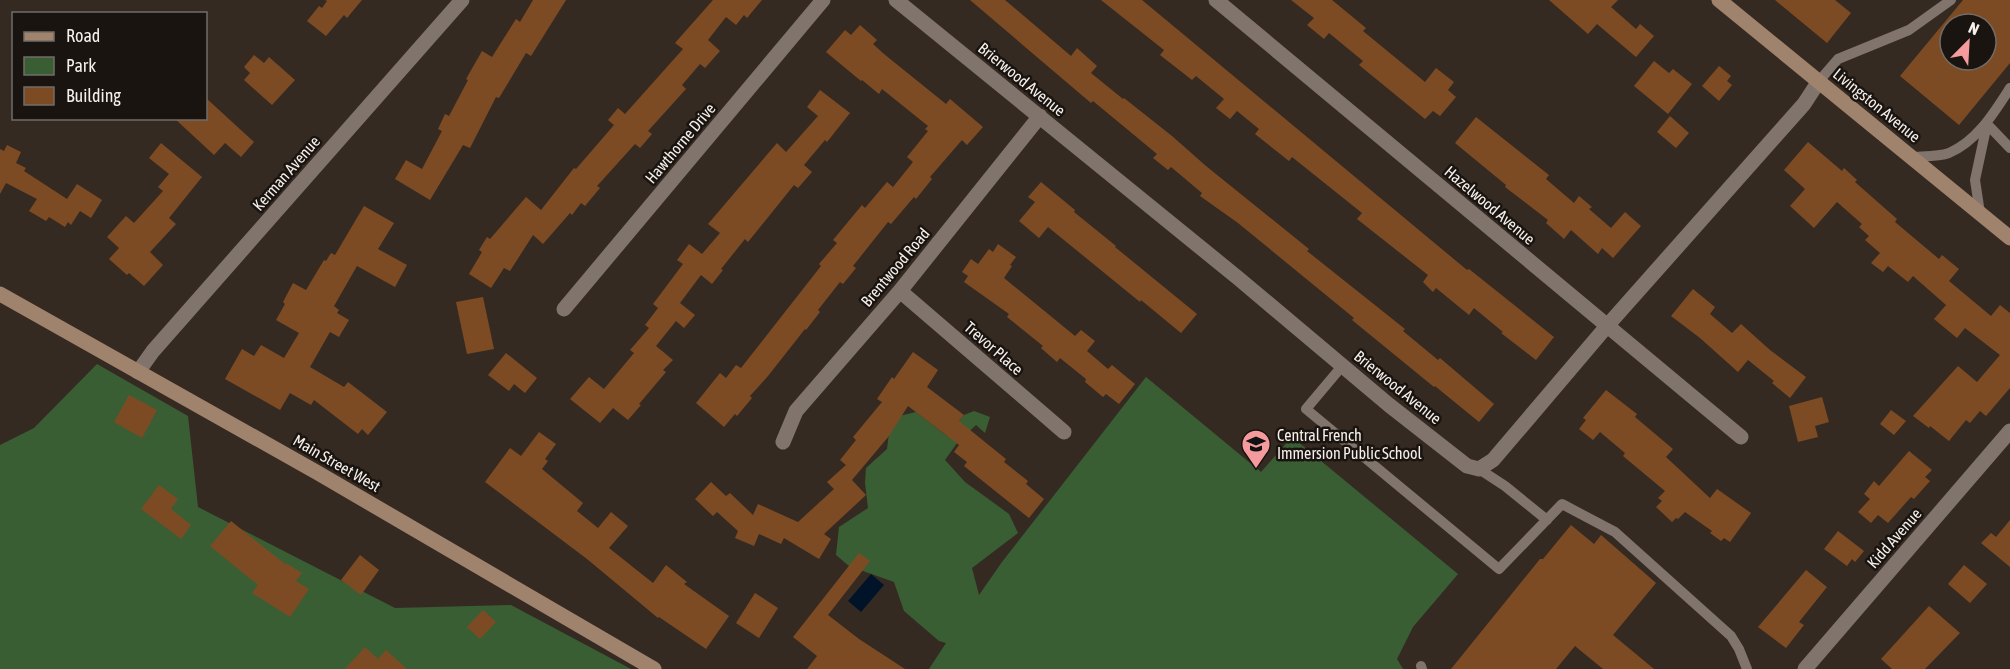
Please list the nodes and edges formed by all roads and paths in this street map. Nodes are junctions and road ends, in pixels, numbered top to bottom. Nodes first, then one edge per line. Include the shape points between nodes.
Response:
1 (462, 0) edge
2 (823, 0) edge
3 (896, 0) edge
4 (1216, 0) edge
5 (1719, 0) edge
6 (1951, 0) edge
7 (1819, 81) junction
8 (2010, 88) edge
9 (1040, 117) junction
10 (1987, 124) junction
11 (2010, 148) edge
12 (1911, 157) junction
13 (1980, 213) junction
14 (2010, 238) edge
15 (900, 291) junction
16 (0, 294) edge
17 (564, 309) dead end
18 (1607, 326) junction
19 (1343, 365) junction
20 (138, 372) junction
21 (2010, 431) edge
22 (1064, 432) dead end
23 (1742, 437) dead end
24 (783, 442) dead end
25 (1479, 469) junction
26 (1547, 520) junction
27 (654, 669) edge
28 (1747, 669) edge
29 (1805, 669) edge

1 - 20 street, Kerman Avenue
2 - 17 street, Hawthorne Drive
3 - 9 street, Brierwood Avenue
4 - 18 street, Hazelwood Avenue
5 - 7 main road, Livingston Avenue
6 - 7 lane via 1909,30 1838,59
7 - 12 main road, Livingston Avenue
7 - 18 street via 1804,104
8 - 10 lane
9 - 15 street, Brentwood Road
9 - 19 street, Brierwood Avenue
10 - 11 lane
10 - 12 lane via 1947,153
10 - 13 lane via 1975,180
12 - 13 main road, Livingston Avenue
13 - 14 main road, Livingston Avenue
15 - 22 street, Trevor Place
15 - 24 street, Brentwood Road via 796,411
16 - 20 main road, Main Street West
18 - 23 street, Hazelwood Avenue
18 - 25 street via 1493,460
19 - 25 street, Brierwood Avenue via 1450,453 1467,466
19 - 26 lane via 1306,409 1499,569
20 - 27 main road, Main Street West via 318,472
21 - 29 street, Kidd Avenue
25 - 26 lane
26 - 28 lane via 1562,504 1615,532 1731,636

